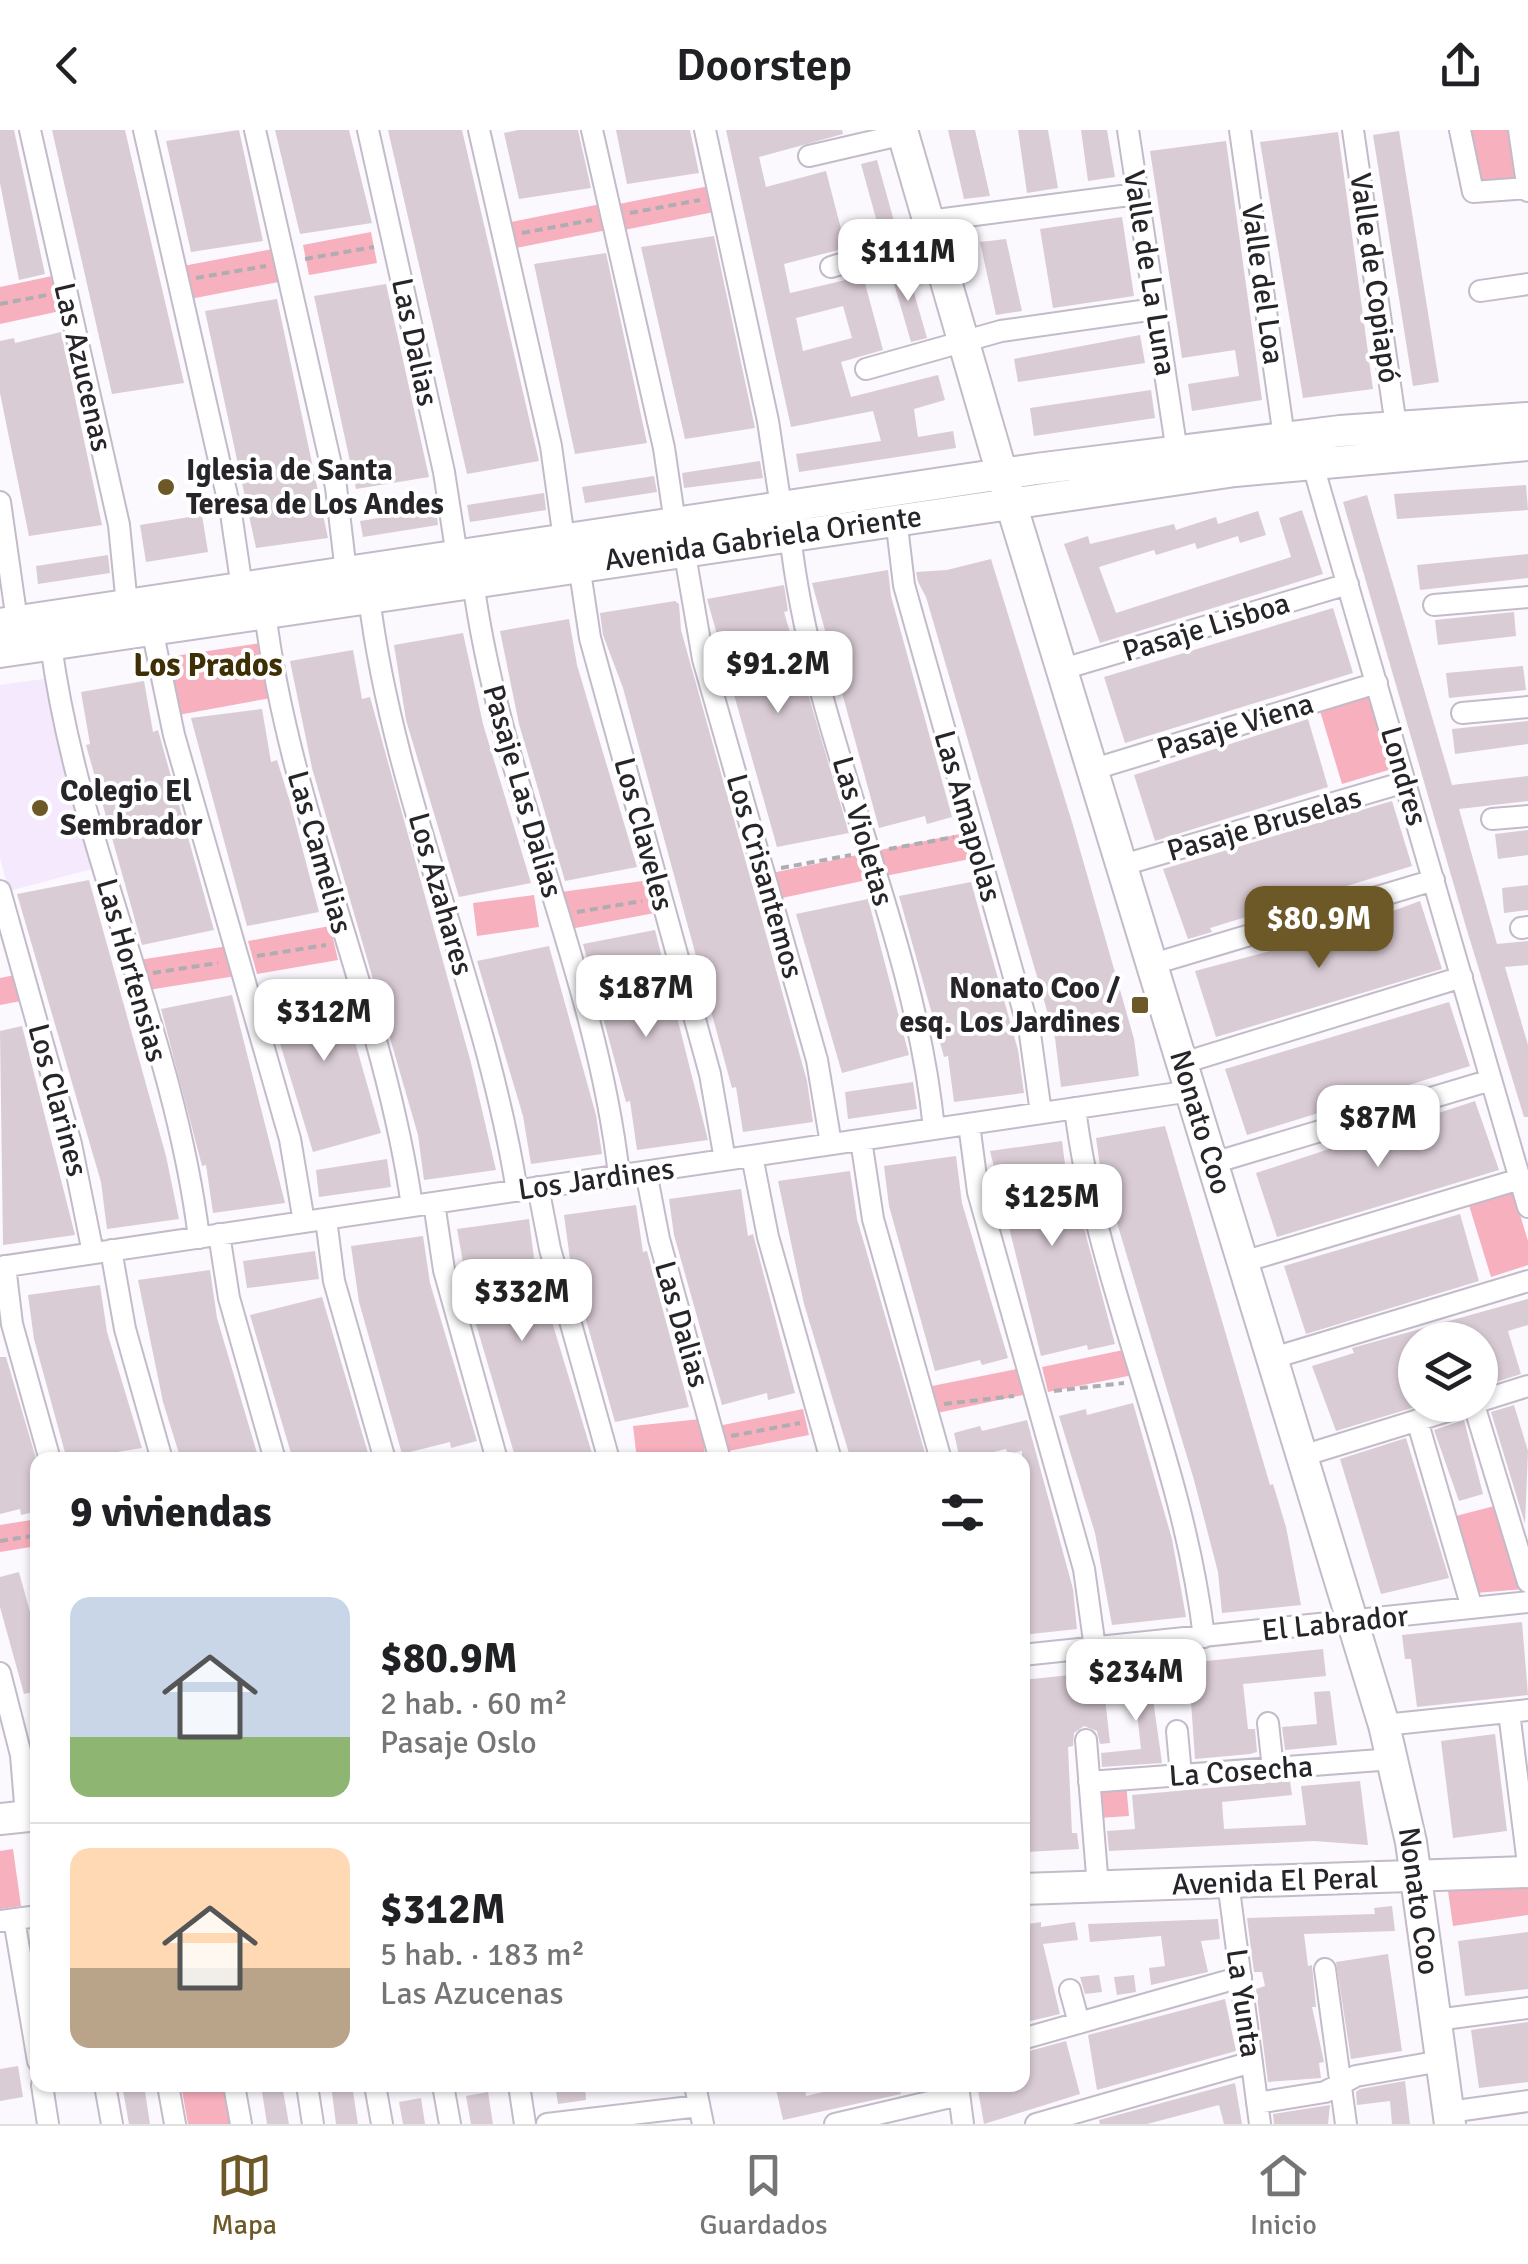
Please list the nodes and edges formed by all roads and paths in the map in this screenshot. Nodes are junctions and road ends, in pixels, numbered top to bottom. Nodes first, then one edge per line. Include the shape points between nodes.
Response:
1 (30, 130) edge
2 (144, 130) edge
3 (255, 130) edge
4 (368, 130) edge
5 (479, 130) edge
6 (592, 130) edge
7 (705, 130) edge
8 (1128, 130) edge
9 (1240, 130) edge
10 (1353, 130) edge
11 (1460, 130) edge
12 (903, 132) edge
13 (1522, 134) edge
14 (809, 156) dead end
15 (1528, 189) edge
16 (1138, 194) junction
17 (931, 228) junction
18 (832, 267) dead end
19 (1528, 284) edge
20 (66, 291) junction
21 (1480, 291) dead end
22 (0, 304) edge
23 (1155, 309) junction
24 (963, 339) junction
25 (866, 369) dead end
26 (1528, 418) edge
27 (1396, 426) junction
28 (1284, 437) junction
29 (1528, 445) edge
30 (1177, 452) junction
31 (1312, 462) junction
32 (1002, 474) junction
33 (0, 502) edge
34 (1012, 504) junction
35 (896, 518) junction
36 (786, 520) junction
37 (679, 536) junction
38 (572, 552) junction
39 (465, 568) junction
40 (346, 572) junction
41 (1348, 584) junction
42 (242, 588) junction
43 (368, 597) junction
44 (1528, 597) edge
45 (126, 605) junction
46 (1434, 605) dead end
47 (264, 612) junction
48 (9, 622) edge
49 (152, 630) junction
50 (51, 644) junction
51 (0, 652) edge
52 (1063, 670) junction
53 (1376, 683) junction
54 (1528, 706) edge
55 (1462, 712) dead end
56 (1094, 769) junction
57 (1405, 782) junction
58 (1528, 816) edge
59 (1492, 819) dead end
60 (1123, 866) junction
61 (1434, 880) junction
62 (0, 891) edge
63 (661, 898) junction
64 (558, 915) junction
65 (1153, 964) junction
66 (1462, 978) junction
67 (1187, 1077) junction
68 (1492, 1080) junction
69 (1075, 1108) junction
70 (1042, 1113) junction
71 (969, 1124) junction
72 (934, 1129) junction
73 (861, 1140) junction
74 (831, 1144) junction
75 (752, 1156) junction
76 (726, 1160) junction
77 (1213, 1163) junction
78 (619, 1176) junction
79 (647, 1180) junction
80 (1520, 1180) junction
81 (527, 1189) junction
82 (423, 1204) junction
83 (1528, 1207) edge
84 (326, 1219) junction
85 (304, 1222) junction
86 (209, 1236) junction
87 (102, 1252) junction
88 (1243, 1262) junction
89 (2, 1266) edge
90 (1528, 1280) edge
91 (1273, 1358) junction
92 (1528, 1386) edge
93 (1498, 1396) edge
94 (819, 1419) junction
95 (1411, 1422) edge
96 (1418, 1422) edge
97 (1479, 1422) edge
98 (718, 1450) edge
99 (48, 1452) edge
100 (160, 1452) edge
101 (273, 1452) edge
102 (382, 1452) edge
103 (495, 1452) edge
104 (607, 1452) edge
105 (829, 1452) edge
106 (939, 1452) edge
107 (1302, 1456) junction
108 (30, 1537) edge
109 (0, 1541) edge
110 (1528, 1582) edge
111 (1528, 1602) edge
112 (1472, 1608) junction
113 (1352, 1621) junction
114 (1204, 1636) junction
115 (1095, 1648) junction
116 (1030, 1654) edge
117 (0, 1673) edge
118 (1519, 1710) edge
119 (1268, 1723) dead end
120 (1384, 1725) junction
121 (1176, 1731) dead end
122 (1086, 1740) dead end
123 (1393, 1759) junction
124 (1272, 1769) junction
125 (1181, 1776) junction
126 (1089, 1782) junction
127 (21, 1817) edge
128 (1528, 1864) edge
129 (1528, 1872) edge
130 (1416, 1876) junction
131 (1228, 1882) junction
132 (1098, 1887) junction
133 (1030, 1889) edge
134 (7, 1920) edge
135 (1325, 1969) dead end
136 (1240, 1978) junction
137 (1070, 1990) dead end
138 (1528, 2008) edge
139 (1436, 2020) junction
140 (1079, 2023) junction
141 (30, 2025) edge
142 (1030, 2037) edge
143 (1252, 2062) junction
144 (1442, 2062) junction
145 (1340, 2084) junction
146 (43, 2092) edge
147 (107, 2092) edge
148 (169, 2092) edge
149 (235, 2092) edge
150 (308, 2092) edge
151 (376, 2092) edge
152 (444, 2092) edge
153 (520, 2092) edge
154 (951, 2092) edge
155 (958, 2092) edge
156 (1528, 2101) edge
157 (699, 2105) edge
158 (1259, 2114) edge
159 (1450, 2118) edge
160 (48, 2124) edge
161 (112, 2124) edge
162 (175, 2124) edge
163 (241, 2124) edge
164 (314, 2124) edge
165 (382, 2124) edge
166 (450, 2124) edge
167 (526, 2124) edge
168 (547, 2124) edge
169 (835, 2124) edge
170 (963, 2124) edge
171 (1036, 2124) edge
172 (1346, 2124) edge

1 - 20 street, Las Azucenas
2 - 42 street
3 - 40 street via 336,487
4 - 39 street, Las Dalias
5 - 38 street, Los Claveles
6 - 37 street, Los Crisantemos
7 - 36 street, Las Violetas
8 - 16 street, Valle de La Luna
9 - 28 street, Valle del Loa
10 - 27 street, Valle de Copiapó
11 - 15 street via 1473,192
12 - 14 street
12 - 17 main road, Nonato Coo
13 - 15 street
16 - 17 street
16 - 23 street, Valle de La Luna
17 - 18 street
17 - 24 main road, Nonato Coo
19 - 21 street
20 - 22 path
20 - 45 street, Las Azucenas via 120,525
23 - 24 street
23 - 30 street, Valle de La Luna
24 - 25 street
24 - 32 main road, Nonato Coo
26 - 27 main road, Avenida Gabriela Oriente
27 - 28 main road, Avenida Gabriela Oriente
28 - 30 main road, Avenida Gabriela Oriente
29 - 31 main road, Avenida Gabriela Oriente
30 - 32 main road, Avenida Gabriela Oriente
31 - 34 main road, Avenida Gabriela Oriente
31 - 41 street, Londres
32 - 34 main road, Nonato Coo
32 - 36 main road, Avenida Gabriela Oriente
33 - 48 street
34 - 35 main road, Avenida Gabriela Oriente
34 - 52 main road, Nonato Coo
35 - 36 main road, Avenida Gabriela Oriente
35 - 70 street, Las Amapolas via 909,604 1030,1034
36 - 37 main road, Avenida Gabriela Oriente
36 - 72 street, Las Violetas via 805,623 922,1039
37 - 38 main road, Avenida Gabriela Oriente
37 - 74 street, Los Crisantemos via 698,639 817,1060
38 - 39 main road, Avenida Gabriela Oriente
38 - 63 street, Los Claveles
39 - 40 main road, Avenida Gabriela Oriente
39 - 43 main road, Avenida Gabriela Oriente
39 - 64 street, Pasaje Las Dalias
40 - 42 main road, Avenida Gabriela Oriente
41 - 52 street, Pasaje Lisboa
41 - 53 street, Londres
42 - 45 main road, Avenida Gabriela Oriente
43 - 47 main road, Avenida Gabriela Oriente
43 - 81 street, Los Azahares via 382,684
44 - 46 street
45 - 48 main road, Avenida Gabriela Oriente
47 - 49 main road, Avenida Gabriela Oriente
47 - 82 street, Las Camelias via 278,703
49 - 50 main road, Avenida Gabriela Oriente
49 - 85 street via 174,735 290,1139
50 - 51 main road, Avenida Gabriela Oriente
50 - 86 street, Las Hortensias via 68,743
52 - 56 main road, Nonato Coo
53 - 56 street, Pasaje Viena
53 - 57 street, Londres
54 - 55 street
56 - 60 main road, Nonato Coo
57 - 60 street, Pasaje Bruselas
57 - 61 street, Londres
58 - 59 street
60 - 65 main road, Nonato Coo
61 - 65 street
61 - 66 street, Londres
62 - 87 street, Los Clarines
63 - 64 path
63 - 76 street, Los Claveles via 716,1098
64 - 78 street, Pasaje Las Dalias via 608,1096
65 - 67 main road, Nonato Coo
66 - 67 street, Los Jardines
66 - 68 street, Londres
67 - 69 street, Los Jardines
67 - 77 main road, Nonato Coo
68 - 77 street
68 - 80 street, Londres
69 - 70 street, Los Jardines
69 - 114 street via 1084,1174 1190,1544
70 - 71 street, Los Jardines
71 - 72 street, Los Jardines
71 - 115 street via 978,1192 1089,1586
72 - 73 street, Los Jardines
73 - 74 street, Los Jardines
73 - 106 street via 873,1218
74 - 75 street, Los Jardines
75 - 76 street, Los Jardines
75 - 94 street
76 - 79 street, Los Jardines
77 - 88 main road, Nonato Coo
78 - 79 street, Los Jardines
78 - 81 street, Los Jardines
79 - 98 street, Las Dalias
80 - 83 street, Londres
80 - 88 street
81 - 82 street, Los Jardines
81 - 104 street, Los Azahares
82 - 84 street, Los Jardines
82 - 103 street, Las Camelias
84 - 85 street, Los Jardines
84 - 102 street via 334,1282
85 - 86 street, Los Jardines
86 - 87 street, Los Jardines
86 - 101 street, Las Hortensias
87 - 89 street, Los Jardines
87 - 100 street, Los Clarines
88 - 91 main road, Nonato Coo
89 - 99 street
90 - 91 street
91 - 107 main road, Nonato Coo
92 - 93 street
94 - 98 path
94 - 105 street
95 - 107 street
96 - 112 street
97 - 110 street
107 - 113 main road, Nonato Coo
108 - 109 path
111 - 112 street, El Labrador
112 - 113 street, El Labrador
113 - 114 street, El Labrador
113 - 120 main road, Nonato Coo
114 - 115 street, El Labrador
115 - 116 street, El Labrador
117 - 127 street via 21,1755
118 - 120 street
118 - 128 street
119 - 124 street
120 - 123 main road, Nonato Coo
121 - 125 street
122 - 126 street
123 - 124 street, La Cosecha
123 - 130 main road, Nonato Coo
124 - 125 street, La Cosecha
125 - 126 street, La Cosecha
126 - 132 street
129 - 130 main road, Avenida El Peral
130 - 131 main road, Avenida El Peral
130 - 139 main road, Nonato Coo
131 - 132 main road, Avenida El Peral
131 - 136 street, La Yunta
132 - 133 main road, Avenida El Peral
134 - 141 street
135 - 145 street
136 - 140 street
136 - 143 street, La Yunta
137 - 140 street
138 - 139 street
139 - 144 main road, Nonato Coo
140 - 142 street
143 - 158 street, La Yunta
143 - 171 street
144 - 145 street
144 - 159 main road, Nonato Coo
145 - 158 street
145 - 172 street
146 - 160 street
147 - 161 street
148 - 162 street
149 - 163 street
150 - 164 street
151 - 165 street
152 - 166 street
153 - 167 street
154 - 169 street
155 - 170 street
156 - 159 street
157 - 168 street

